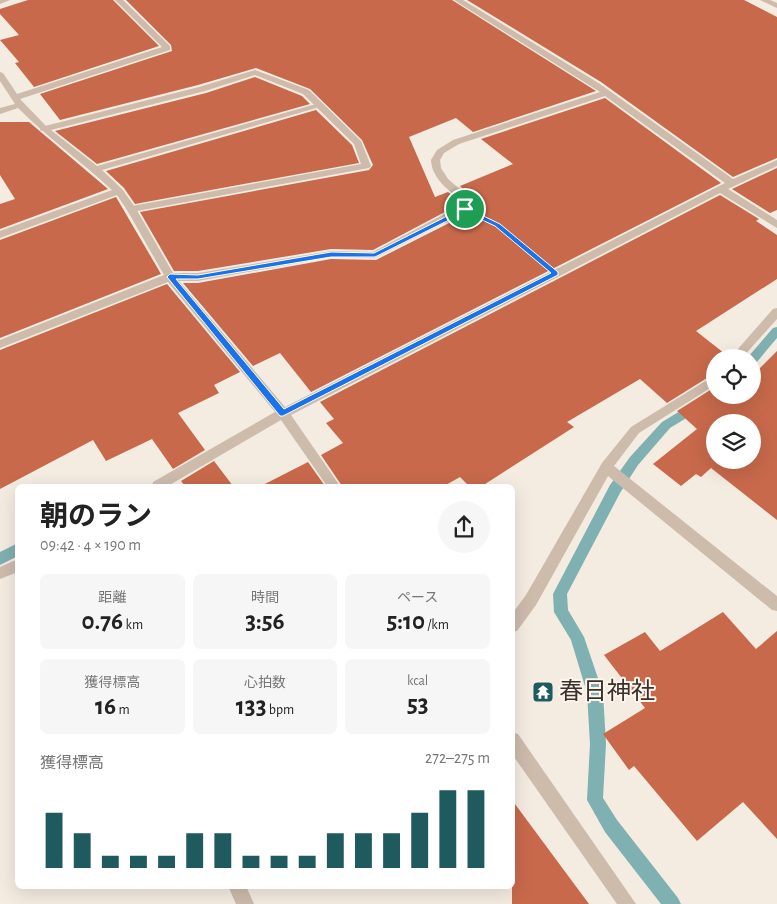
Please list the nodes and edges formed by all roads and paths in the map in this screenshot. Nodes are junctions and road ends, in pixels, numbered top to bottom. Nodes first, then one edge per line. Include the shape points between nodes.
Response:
1 (6, 0) edge
2 (119, 0) edge
3 (460, 0) edge
4 (764, 0) edge
5 (0, 2) edge
6 (777, 6) edge
7 (0, 75) edge
8 (606, 93) junction
9 (18, 101) junction
10 (319, 106) junction
11 (0, 111) edge
12 (44, 129) junction
13 (777, 163) edge
14 (95, 169) junction
15 (732, 182) junction
16 (720, 189) junction
17 (119, 191) junction
18 (132, 209) junction
19 (465, 209) junction
20 (777, 225) edge
21 (0, 235) edge
22 (556, 274) junction
23 (170, 277) junction
24 (777, 312) edge
25 (0, 344) edge
26 (743, 349) edge
27 (706, 385) edge
28 (283, 413) junction
29 (609, 469) junction
30 (161, 484) edge
31 (333, 484) edge
32 (15, 566) edge
33 (0, 573) edge
34 (777, 605) edge
35 (515, 622) edge
36 (515, 744) edge
37 (238, 889) edge
38 (245, 904) edge
39 (627, 904) edge

1 - 5 street
2 - 9 street via 167,48
3 - 8 street
4 - 6 street
7 - 9 street
8 - 15 street
8 - 19 street via 456,142 439,152 435,163 438,174 471,202
9 - 11 street
9 - 12 street
10 - 12 street via 306,92 255,72 202,89
10 - 14 street
10 - 18 street via 358,143 366,166
12 - 14 street
13 - 15 street
14 - 17 street
15 - 16 street
16 - 20 street
16 - 22 street
17 - 18 street
17 - 21 street
18 - 23 street
19 - 22 path via 497,225
19 - 23 street via 375,255 331,254 198,277
22 - 28 street
23 - 25 street
23 - 28 street
24 - 26 street
27 - 29 street via 635,430
28 - 30 street
28 - 31 street
29 - 34 street
29 - 35 street
32 - 33 street
36 - 39 street
37 - 38 street

